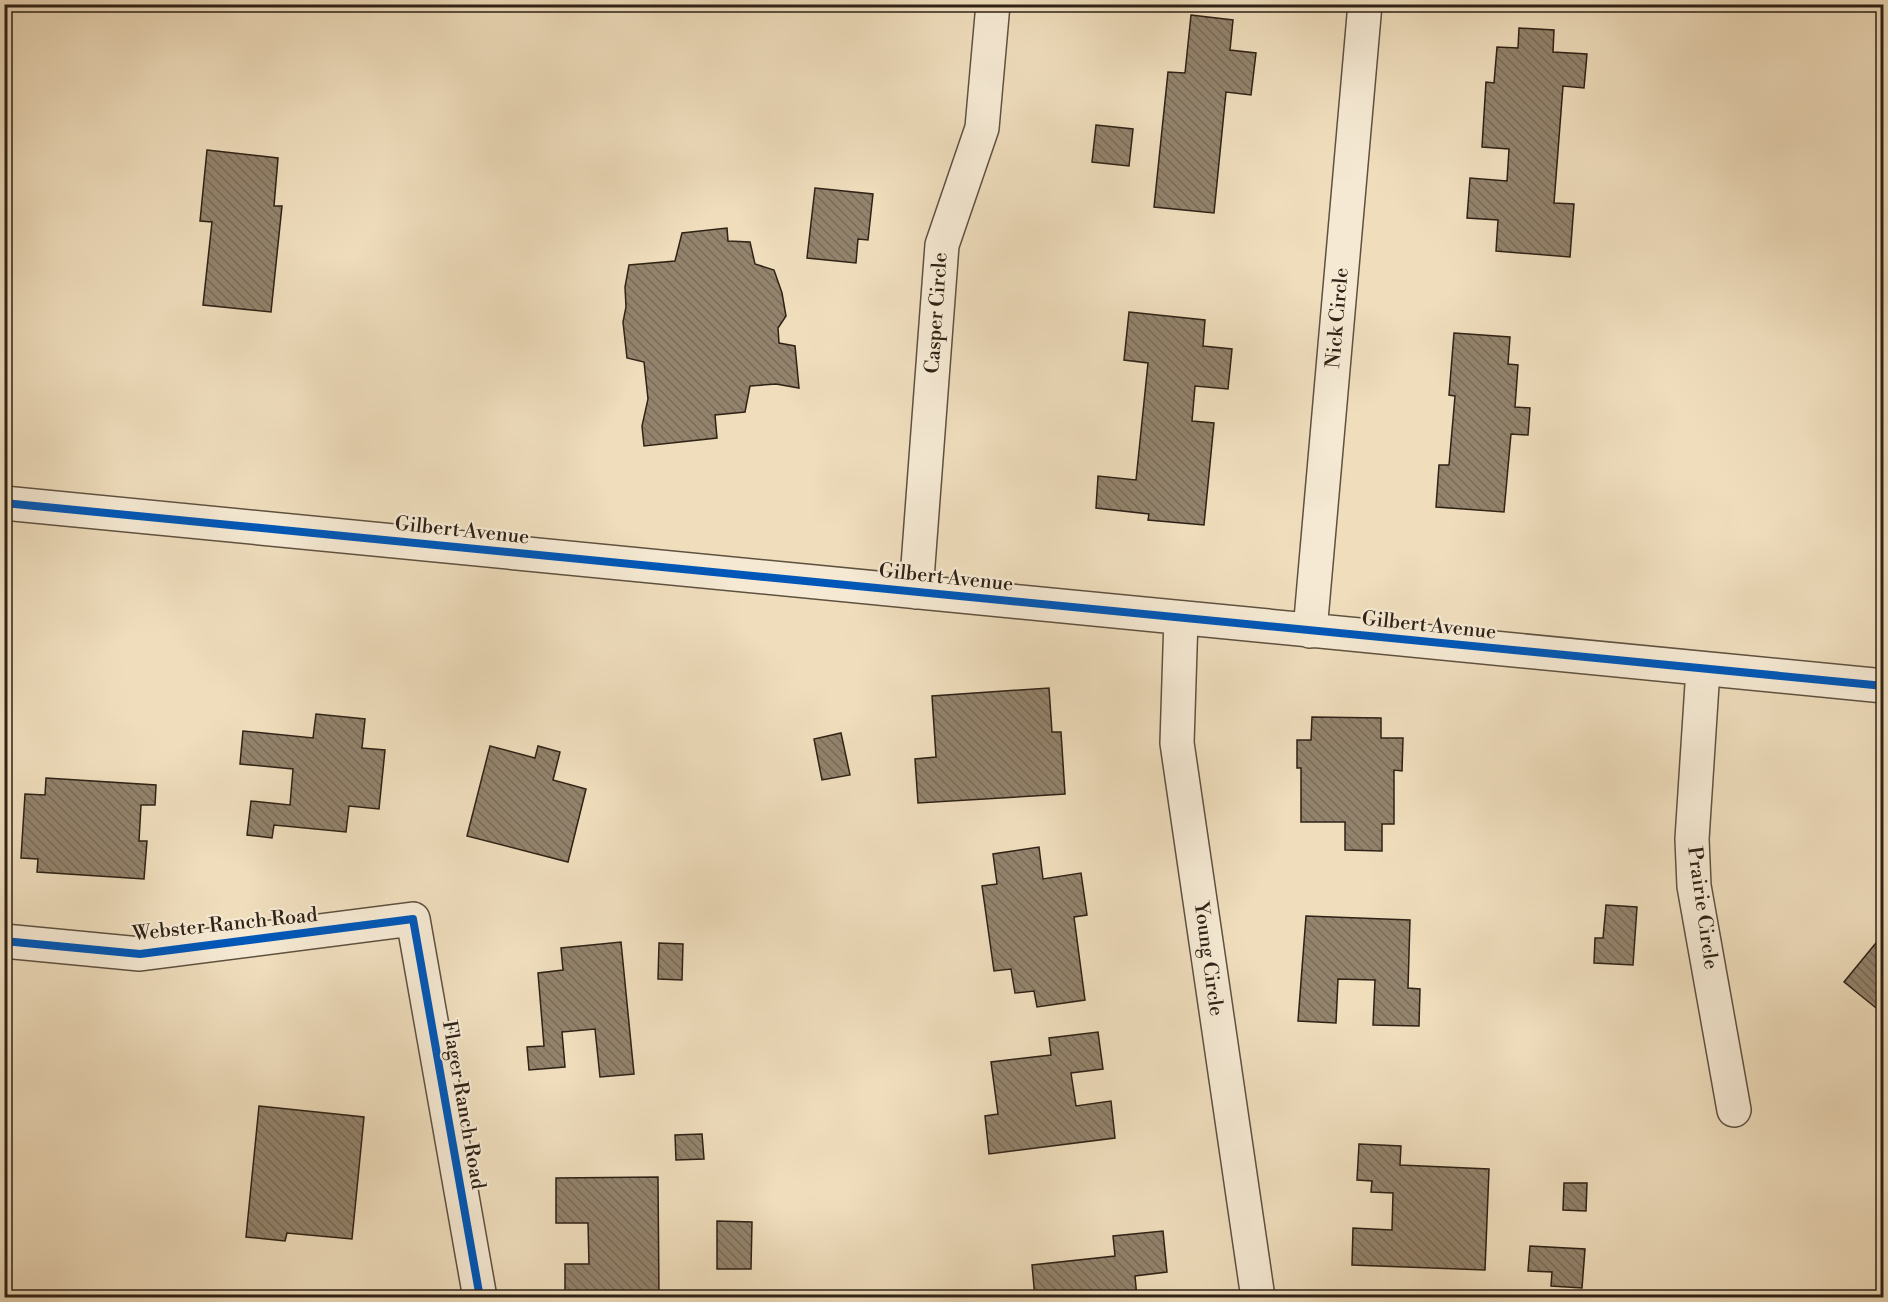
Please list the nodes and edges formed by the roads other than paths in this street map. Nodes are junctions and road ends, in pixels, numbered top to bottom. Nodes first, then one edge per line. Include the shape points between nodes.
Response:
1 (993, 4) edge
2 (1365, 4) edge
3 (4, 503) edge
4 (916, 592) junction
5 (1181, 618) junction
6 (1310, 631) junction
7 (1703, 669) junction
8 (1884, 686) edge
9 (413, 919) joint
10 (4, 941) edge
11 (1734, 1110) dead end
12 (480, 1298) edge
13 (1258, 1298) edge

1 - 4 street, Casper Circle via 982,128 942,245
2 - 6 street, Nick Circle
3 - 4 street, Gilbert Avenue
4 - 5 street, Gilbert Avenue
5 - 6 street, Gilbert Avenue
5 - 13 street, Young Circle via 1177,743
6 - 7 street, Gilbert Avenue
7 - 8 street, Gilbert Avenue
7 - 11 street, Prairie Circle via 1693,816 1694,886
9 - 10 street, Webster Ranch Road via 140,954
9 - 12 street, Flager Ranch Road

